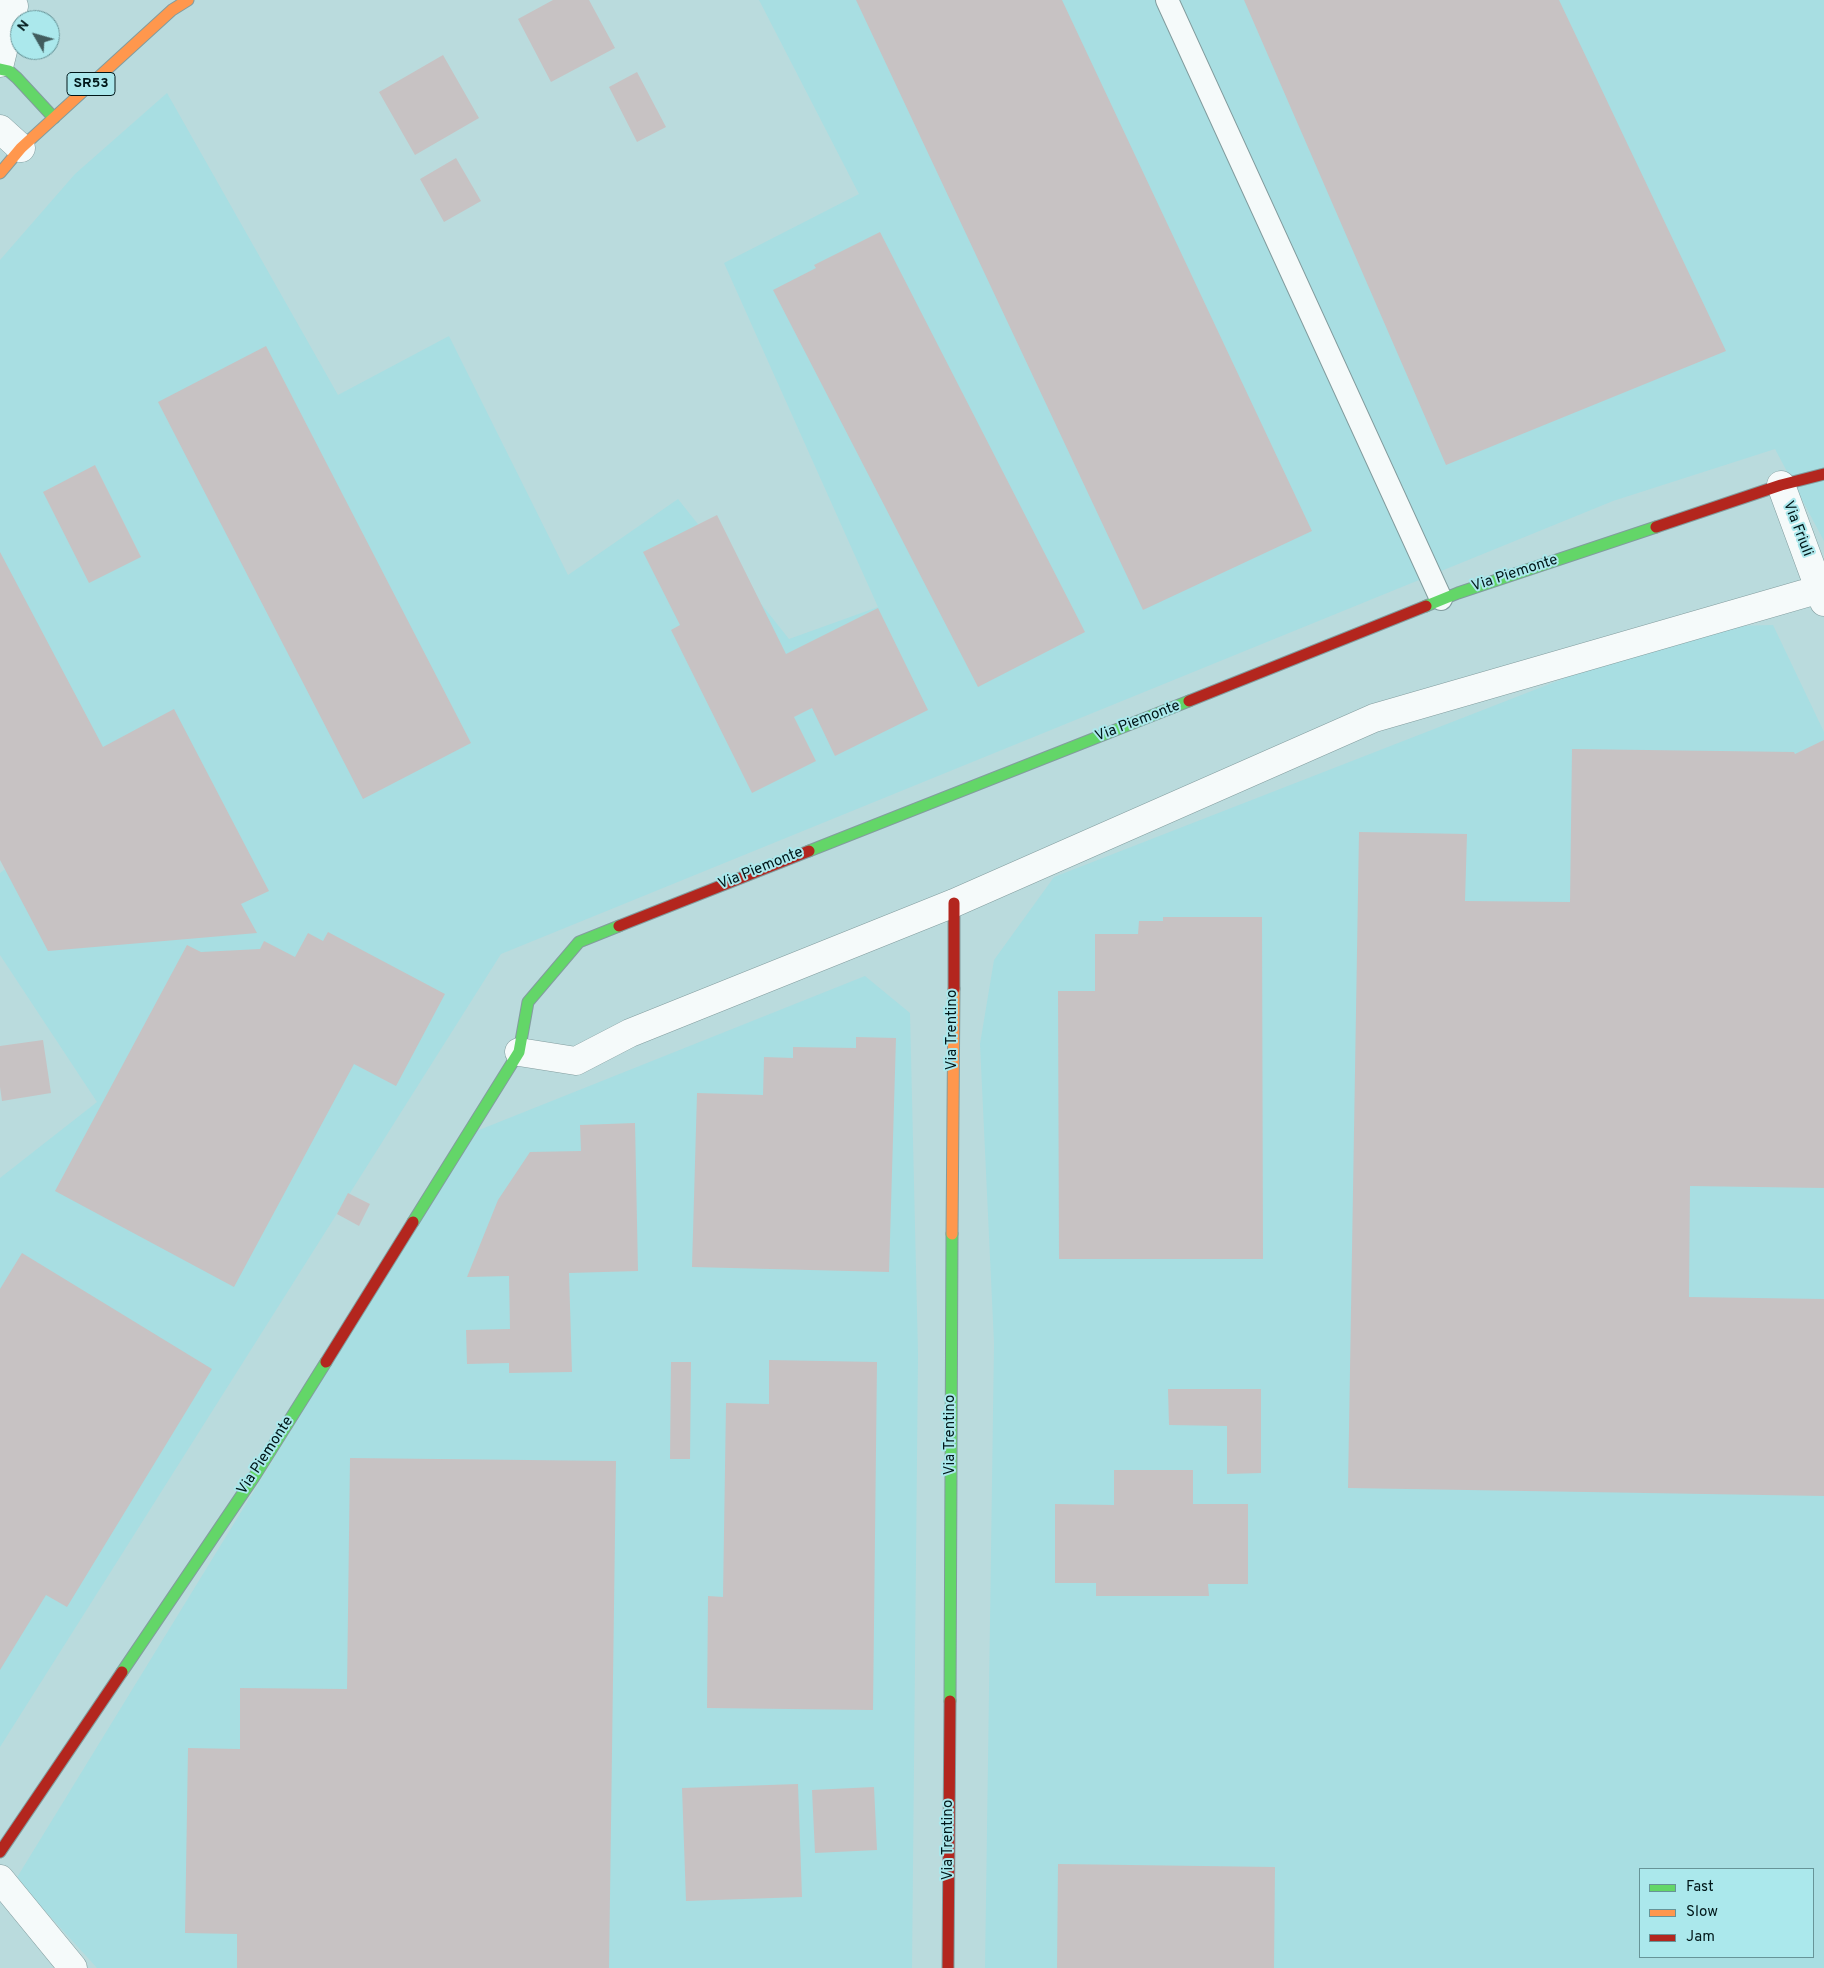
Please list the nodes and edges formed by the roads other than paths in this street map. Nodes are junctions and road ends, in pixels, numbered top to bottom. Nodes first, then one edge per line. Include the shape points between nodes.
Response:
1 (11, 0) edge
2 (188, 0) edge
3 (1167, 0) edge
4 (0, 63) edge
5 (0, 69) edge
6 (54, 118) junction
7 (0, 129) edge
8 (21, 148) junction
9 (0, 173) edge
10 (1824, 474) edge
11 (1781, 485) junction
12 (1823, 593) edge
13 (1441, 599) junction
14 (954, 903) junction
15 (519, 1052) junction
16 (0, 1852) edge
17 (0, 1879) edge
18 (73, 1968) edge
19 (948, 1968) edge

1 - 4 street via 14,6
2 - 6 street, SR53 via 172,10
3 - 13 lane
5 - 6 street via 18,78
6 - 8 street, SR53
7 - 8 street
8 - 9 street, SR53
10 - 11 street, Via Piemonte
11 - 12 street, Via Friuli
11 - 13 street, Via Piemonte
12 - 14 street via 1374,718
13 - 15 street, Via Piemonte via 579,942 528,1002
14 - 15 street via 630,1033 576,1060
14 - 19 street, Via Trentino
15 - 16 street, Via Piemonte via 254,1477
17 - 18 street

